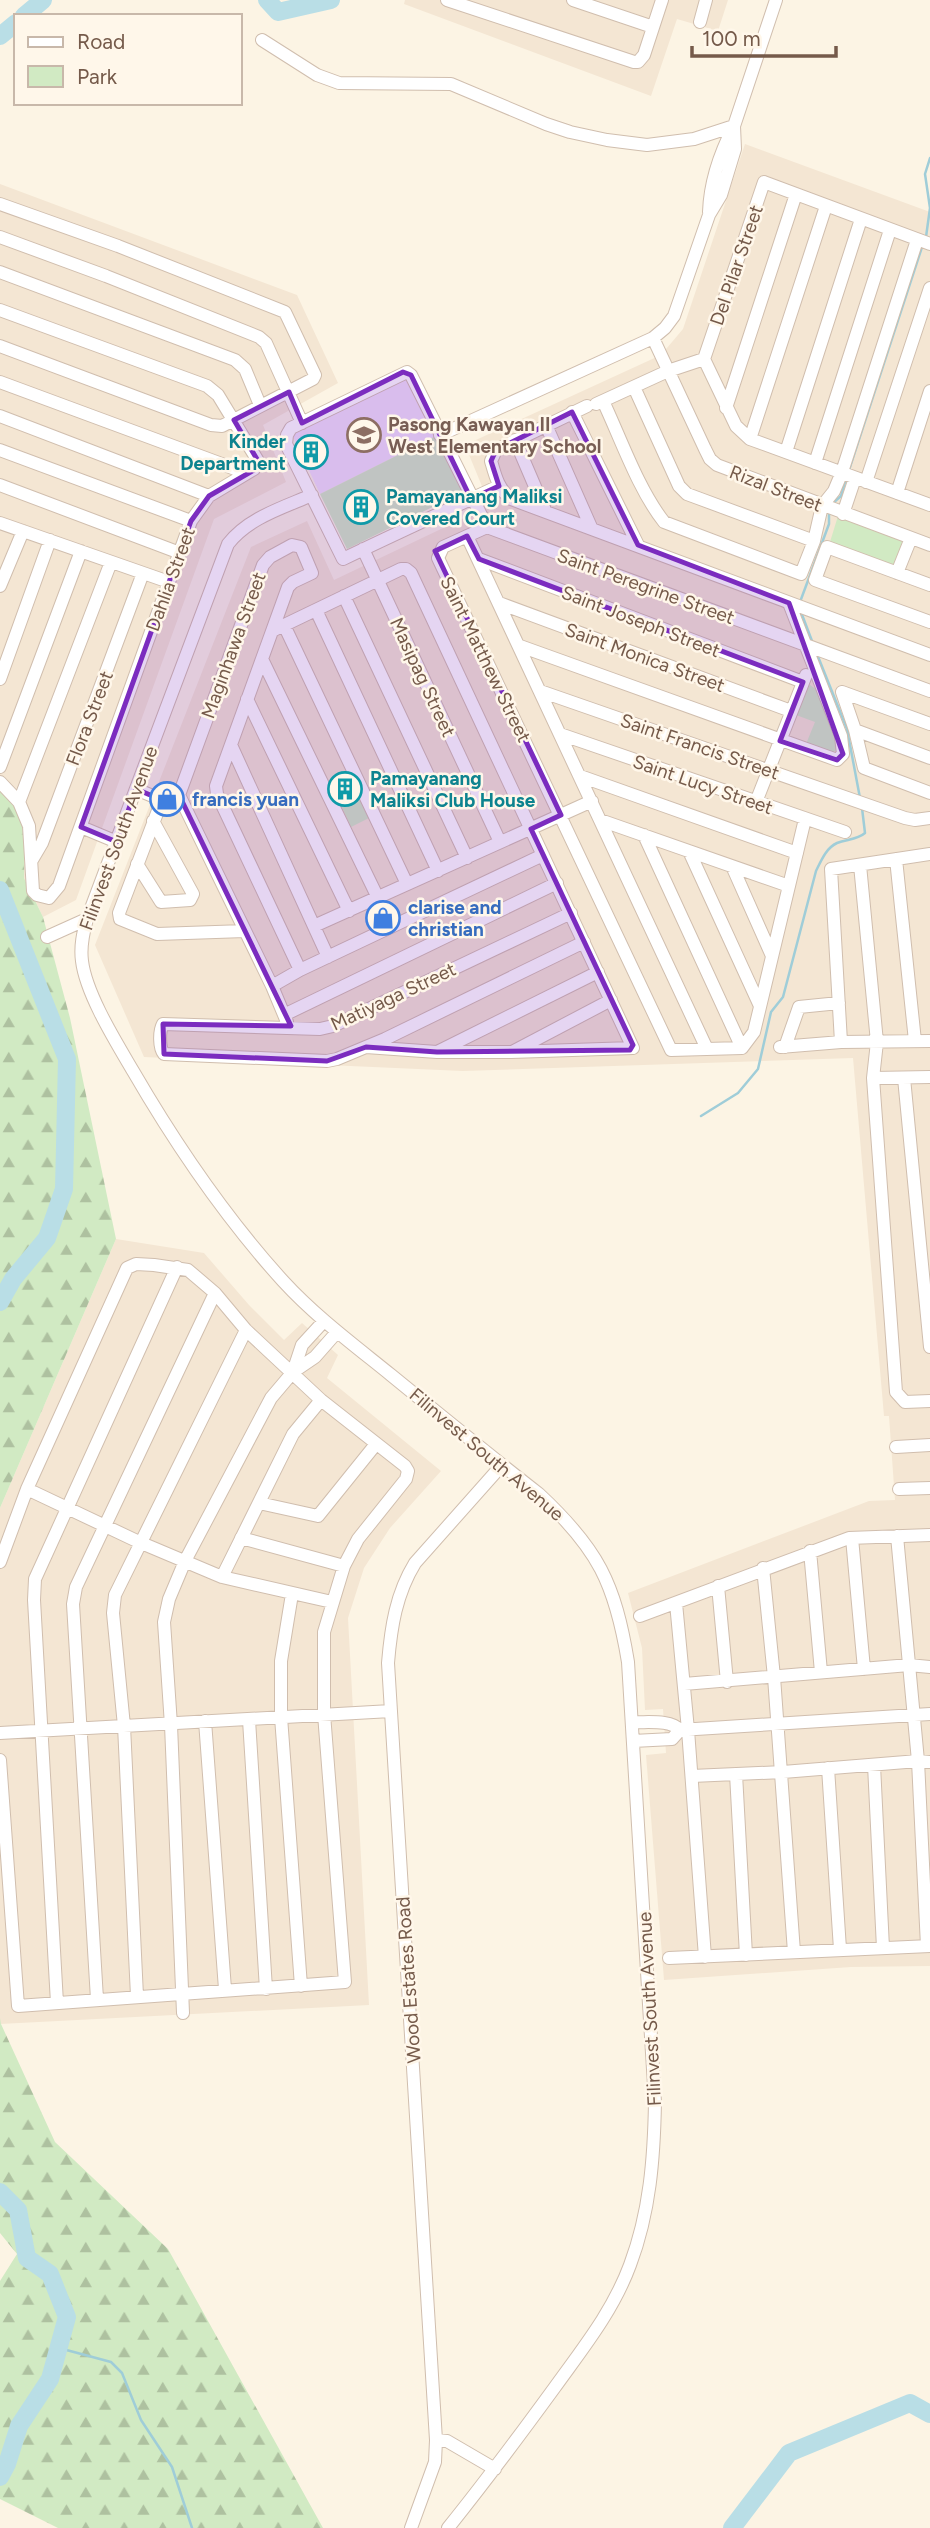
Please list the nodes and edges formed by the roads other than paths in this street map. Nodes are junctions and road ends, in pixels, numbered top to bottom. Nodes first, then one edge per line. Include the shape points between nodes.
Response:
1 (447, 0) edge
2 (573, 0) edge
3 (662, 0) edge
4 (706, 0) edge
5 (776, 0) edge
6 (699, 22) dead end
7 (653, 27) junction
8 (262, 40) dead end
9 (734, 126) junction
10 (796, 194) junction
11 (0, 204) edge
12 (826, 206) junction
13 (861, 219) junction
14 (890, 230) junction
15 (0, 237) edge
16 (924, 242) edge
17 (0, 272) edge
18 (930, 288) edge
19 (0, 310) edge
20 (653, 338) junction
21 (0, 346) edge
22 (704, 359) junction
23 (668, 371) junction
24 (0, 382) edge
25 (634, 387) junction
26 (930, 391) edge
27 (289, 392) junction
28 (594, 404) junction
29 (260, 405) junction
30 (726, 408) junction
31 (572, 412) junction
32 (0, 416) edge
33 (234, 420) junction
34 (302, 423) junction
35 (546, 425) junction
36 (440, 435) junction
37 (750, 439) junction
38 (515, 440) junction
39 (0, 450) edge
40 (786, 452) junction
41 (815, 463) junction
42 (246, 473) junction
43 (852, 476) junction
44 (0, 485) edge
45 (499, 486) junction
46 (897, 493) junction
47 (312, 495) junction
48 (209, 496) junction
49 (471, 499) junction
50 (930, 505) edge
51 (545, 510) junction
52 (831, 510) junction
53 (191, 522) junction
54 (0, 523) edge
55 (487, 527) junction
56 (591, 527) junction
57 (23, 531) junction
58 (467, 536) junction
59 (911, 538) junction
60 (51, 540) junction
61 (814, 541) junction
62 (638, 545) junction
63 (930, 545) edge
64 (363, 549) junction
65 (81, 551) junction
66 (180, 553) junction
67 (479, 559) junction
68 (111, 562) junction
69 (143, 573) junction
70 (897, 573) junction
71 (377, 579) junction
72 (169, 582) junction
73 (930, 585) edge
74 (0, 586) edge
75 (344, 596) junction
76 (499, 603) junction
77 (797, 606) junction
78 (316, 610) junction
79 (930, 622) edge
80 (279, 628) junction
81 (520, 646) junction
82 (807, 646) junction
83 (930, 655) edge
84 (262, 659) junction
85 (811, 661) junction
86 (0, 679) edge
87 (803, 682) junction
88 (540, 691) junction
89 (930, 691) edge
90 (247, 699) junction
91 (791, 711) junction
92 (930, 724) edge
93 (855, 730) junction
94 (560, 734) junction
95 (780, 741) junction
96 (231, 745) junction
97 (930, 758) edge
98 (0, 767) edge
99 (769, 770) junction
100 (580, 776) junction
101 (0, 782) edge
102 (136, 789) junction
103 (930, 793) edge
104 (179, 795) junction
105 (162, 800) junction
106 (592, 801) junction
107 (19, 802) junction
108 (756, 802) junction
109 (561, 815) junction
110 (930, 818) edge
111 (805, 819) junction
112 (600, 820) junction
113 (153, 821) junction
114 (81, 827) junction
115 (531, 829) junction
116 (845, 832) dead end
117 (644, 835) junction
118 (117, 842) junction
119 (500, 842) junction
120 (689, 851) junction
121 (797, 853) junction
122 (930, 853) edge
123 (543, 855) junction
124 (467, 858) junction
125 (896, 859) junction
126 (31, 862) junction
127 (137, 864) junction
128 (860, 865) junction
129 (732, 866) junction
130 (438, 871) junction
131 (557, 883) junction
132 (407, 884) junction
133 (789, 886) junction
134 (378, 898) junction
135 (349, 911) junction
136 (571, 913) junction
137 (87, 919) junction
138 (314, 926) junction
139 (245, 931) junction
140 (47, 937) dead end
141 (584, 942) junction
142 (772, 956) junction
143 (328, 957) junction
144 (300, 970) junction
145 (598, 972) junction
146 (272, 986) junction
147 (611, 1000) junction
148 (839, 1003) junction
149 (760, 1006) junction
150 (287, 1020) junction
151 (915, 1041) junction
152 (930, 1041) edge
153 (841, 1042) junction
154 (877, 1042) junction
155 (366, 1047) junction
156 (742, 1048) junction
157 (707, 1049) junction
158 (437, 1052) junction
159 (511, 1052) junction
160 (904, 1077) junction
161 (930, 1077) edge
162 (873, 1078) junction
163 (177, 1267) junction
164 (215, 1293) junction
165 (324, 1321) junction
166 (246, 1330) junction
167 (337, 1332) junction
168 (930, 1347) edge
169 (293, 1372) junction
170 (321, 1399) junction
171 (930, 1401) edge
172 (376, 1444) junction
173 (896, 1447) dead end
174 (930, 1449) edge
175 (502, 1465) junction
176 (930, 1488) edge
177 (27, 1489) junction
178 (899, 1489) dead end
179 (259, 1503) junction
180 (67, 1507) junction
181 (106, 1526) junction
182 (930, 1535) edge
183 (897, 1536) junction
184 (241, 1538) junction
185 (852, 1538) junction
186 (139, 1542) junction
187 (810, 1551) junction
188 (185, 1561) junction
189 (0, 1562) edge
190 (344, 1566) junction
191 (763, 1569) junction
192 (222, 1577) junction
193 (718, 1586) junction
194 (292, 1594) junction
195 (332, 1602) junction
196 (676, 1602) junction
197 (640, 1616) dead end
198 (909, 1665) junction
199 (930, 1667) edge
200 (864, 1669) junction
201 (821, 1672) junction
202 (775, 1677) junction
203 (727, 1682) junction
204 (684, 1684) junction
205 (391, 1711) junction
206 (324, 1714) junction
207 (914, 1714) junction
208 (930, 1714) edge
209 (281, 1717) junction
210 (249, 1720) junction
211 (205, 1721) junction
212 (632, 1722) junction
213 (171, 1725) junction
214 (778, 1725) junction
215 (124, 1727) junction
216 (82, 1729) junction
217 (684, 1730) junction
218 (42, 1731) junction
219 (0, 1733) edge
220 (633, 1741) junction
221 (0, 1760) edge
222 (924, 1762) edge
223 (874, 1765) junction
224 (828, 1768) junction
225 (781, 1772) junction
226 (736, 1774) junction
227 (692, 1776) junction
228 (928, 1946) edge
229 (883, 1948) junction
230 (841, 1949) junction
231 (794, 1952) junction
232 (747, 1955) junction
233 (705, 1957) junction
234 (669, 1958) dead end
235 (301, 1986) junction
236 (225, 1989) junction
237 (266, 1989) junction
238 (182, 1992) junction
239 (137, 1996) junction
240 (97, 1999) junction
241 (57, 2003) junction
242 (183, 2013) dead end
243 (436, 2440) junction
244 (495, 2469) junction
245 (411, 2528) edge
246 (448, 2528) edge

1 - 7 street via 629,61 644,55
2 - 7 street
3 - 7 street
4 - 6 street
5 - 9 street
8 - 9 street via 317,75 339,83 451,84 546,124 607,140 647,145 694,139
9 - 20 street via 724,145 710,191 709,215 674,316
10 - 12 street, Del Pilar Street
10 - 22 street, Del Pilar Street via 764,182
10 - 30 street
11 - 27 street via 285,312 315,372 313,379
12 - 13 street, Del Pilar Street
12 - 37 street
13 - 14 street, Del Pilar Street
13 - 40 street
14 - 16 street, Del Pilar Street
14 - 41 street
15 - 27 street via 259,337
16 - 43 street
17 - 29 street via 241,364
18 - 43 street
19 - 33 street via 207,386
20 - 23 street, Rizal Street
20 - 36 street
21 - 33 street via 211,425
22 - 23 street
22 - 30 street
23 - 25 street
23 - 52 street, Rizal Street via 710,459 725,470
24 - 42 street
25 - 28 street
25 - 61 street via 687,494
26 - 46 street
27 - 29 street
27 - 34 street
28 - 31 street
28 - 61 street via 664,522 801,574
29 - 33 street
30 - 37 street
31 - 35 street
31 - 62 street
32 - 48 street
33 - 42 street via 258,461
34 - 36 street via 407,372
34 - 47 street via 291,428 286,444
35 - 38 street
35 - 56 street
36 - 49 street
37 - 40 street
38 - 45 street via 492,455
38 - 51 street
39 - 53 street
40 - 41 street
41 - 43 street
42 - 48 street, Dahlia Street
43 - 46 street
43 - 52 street
43 - 52 street via 834,491
44 - 66 street
45 - 49 street
45 - 51 street via 510,499
46 - 50 street
47 - 64 street via 343,559
47 - 102 street, Filinvest South Avenue via 250,523 228,544
48 - 53 street, Dahlia Street
49 - 55 street
49 - 64 street
51 - 56 street
52 - 59 street, Rizal Street
52 - 61 street
53 - 66 street, Dahlia Street
54 - 57 street
55 - 58 street, Saint Matthew Street
55 - 82 street, Saint Peregrine Street
56 - 62 street
57 - 60 street
57 - 74 street
58 - 67 street
58 - 109 street, Saint Matthew Street via 443,547 438,558
59 - 63 street, Rizal Street
59 - 70 street
60 - 65 street
60 - 86 street
62 - 77 street
64 - 71 street, Masipag Street
65 - 68 street
65 - 98 street
66 - 72 street, Dahlia Street
67 - 76 street
67 - 87 street, Saint Joseph Street
68 - 69 street
68 - 107 street
69 - 72 street
69 - 126 street, Flora Street
70 - 73 street
70 - 79 street via 827,547 816,580
71 - 75 street
71 - 115 street via 406,569 417,585
71 - 119 street, Masipag Street
72 - 114 street, Dahlia Street
75 - 78 street
75 - 124 street
76 - 81 street
76 - 91 street, Saint Monica Street
77 - 82 street
77 - 83 street
78 - 80 street
78 - 130 street
80 - 84 street
80 - 104 street, Maginhawa Street via 288,587 312,573 297,545 262,565
80 - 132 street
81 - 88 street
81 - 95 street
82 - 85 street
82 - 89 street, Saint Peregrine Street
84 - 90 street
84 - 134 street
85 - 87 street
85 - 95 street via 841,736 843,754 837,760
87 - 91 street
88 - 94 street
88 - 99 street, Saint Francis Street
90 - 96 street
90 - 135 street
91 - 95 street
92 - 93 street via 842,692
93 - 97 street
93 - 103 street via 864,768
94 - 100 street
94 - 108 street, Saint Lucy Street
95 - 99 street
96 - 138 street
96 - 144 street via 217,793
99 - 108 street
99 - 110 street, Saint Francis Street via 905,818
100 - 106 street
100 - 121 street
101 - 107 street
102 - 105 street
102 - 118 street, Filinvest South Avenue
104 - 105 street
104 - 139 street
105 - 113 street
106 - 109 street
106 - 112 street
107 - 126 street via 29,826
108 - 111 street, Saint Lucy Street
109 - 115 street
109 - 157 street via 671,1050
111 - 116 street, Saint Lucy Street
111 - 121 street
112 - 117 street
112 - 157 street
113 - 127 street
113 - 127 street via 192,898 161,902
114 - 118 street
114 - 126 street, Dahlia Street via 59,886 49,898 37,895
115 - 119 street
115 - 123 street
117 - 120 street
117 - 156 street
118 - 137 street, Filinvest South Avenue
119 - 124 street
120 - 129 street
120 - 149 street
121 - 133 street
122 - 125 street
123 - 131 street
123 - 143 street
124 - 130 street
125 - 128 street
125 - 151 street
127 - 139 street via 120,919 156,934
128 - 148 street via 831,869
128 - 154 street
129 - 133 street
129 - 142 street
130 - 132 street
131 - 136 street
131 - 150 street
132 - 134 street
133 - 142 street
134 - 135 street
135 - 138 street
136 - 141 street
136 - 150 street, Matiyaga Street via 333,1026 320,1029
137 - 140 street
137 - 165 street, Filinvest South Avenue via 82,961 114,1038 204,1182 243,1235
138 - 143 street
139 - 146 street
141 - 145 street
141 - 155 street
142 - 149 street
143 - 144 street
144 - 146 street
145 - 147 street
145 - 158 street
146 - 150 street
147 - 159 street
147 - 159 street via 633,1048
148 - 153 street
148 - 153 street via 799,1007 782,1047
149 - 156 street via 754,1032
150 - 155 street, Matiyaga Street via 163,1024 161,1050 164,1054 327,1060
151 - 152 street
151 - 154 street
153 - 154 street
154 - 162 street
155 - 158 street
156 - 157 street
158 - 159 street
160 - 161 street
160 - 162 street
160 - 168 street
162 - 171 street via 896,1392 905,1402
163 - 164 street via 188,1270
163 - 177 street via 135,1264 127,1268
163 - 180 street
164 - 166 street
164 - 181 street
165 - 167 street, Filinvest South Avenue
165 - 169 street via 302,1345
166 - 169 street
166 - 186 street
167 - 169 street via 315,1357
167 - 175 street, Filinvest South Avenue
169 - 170 street
169 - 188 street via 259,1417
170 - 172 street
170 - 179 street via 293,1434
172 - 179 street via 318,1516
172 - 190 street via 405,1466 406,1479 358,1539
173 - 174 street
175 - 205 street, Wood Estates Road via 428,1546 405,1579 390,1637
175 - 212 street, Filinvest South Avenue via 570,1523 608,1581 622,1623
176 - 178 street
177 - 180 street
177 - 189 street
179 - 184 street
180 - 181 street
180 - 218 street via 35,1579
181 - 186 street
181 - 216 street via 76,1587 73,1604
182 - 183 street
183 - 185 street
183 - 198 street
184 - 190 street
184 - 192 street
185 - 187 street
185 - 200 street
186 - 188 street
186 - 215 street via 115,1595 113,1613
187 - 191 street
187 - 201 street
188 - 192 street
188 - 213 street via 164,1622
190 - 195 street
191 - 193 street
191 - 202 street
192 - 194 street
193 - 196 street
193 - 203 street
194 - 195 street
194 - 209 street via 281,1661
195 - 206 street via 324,1632
196 - 197 street
196 - 204 street
198 - 199 street
198 - 200 street
198 - 207 street
200 - 201 street
201 - 202 street
202 - 203 street
202 - 214 street
203 - 204 street
204 - 217 street
205 - 206 street
205 - 243 street, Wood Estates Road
206 - 209 street
206 - 235 street via 345,1982
207 - 208 street
207 - 214 street
207 - 222 street
209 - 210 street
209 - 235 street
210 - 211 street
210 - 237 street
211 - 213 street
211 - 236 street
212 - 217 street via 669,1724
212 - 220 street, Filinvest South Avenue
213 - 215 street
213 - 238 street
214 - 217 street
214 - 225 street
215 - 216 street
215 - 239 street
216 - 218 street
216 - 240 street
217 - 220 street via 672,1739
217 - 227 street
218 - 219 street
218 - 241 street
220 - 244 street, Filinvest South Avenue via 655,2102 648,2203 630,2266 599,2327
221 - 241 street via 18,2006
222 - 223 street
222 - 228 street
223 - 224 street
223 - 229 street
224 - 225 street
224 - 230 street
225 - 226 street
225 - 231 street
226 - 227 street
226 - 232 street
227 - 233 street
228 - 229 street
229 - 230 street
230 - 231 street
231 - 232 street
232 - 233 street
233 - 234 street
235 - 237 street
236 - 237 street
236 - 238 street
238 - 239 street
238 - 242 street
239 - 240 street
240 - 241 street
243 - 244 street via 447,2441
243 - 245 street, Wood Estates Road via 435,2462
244 - 246 street, Filinvest South Avenue

